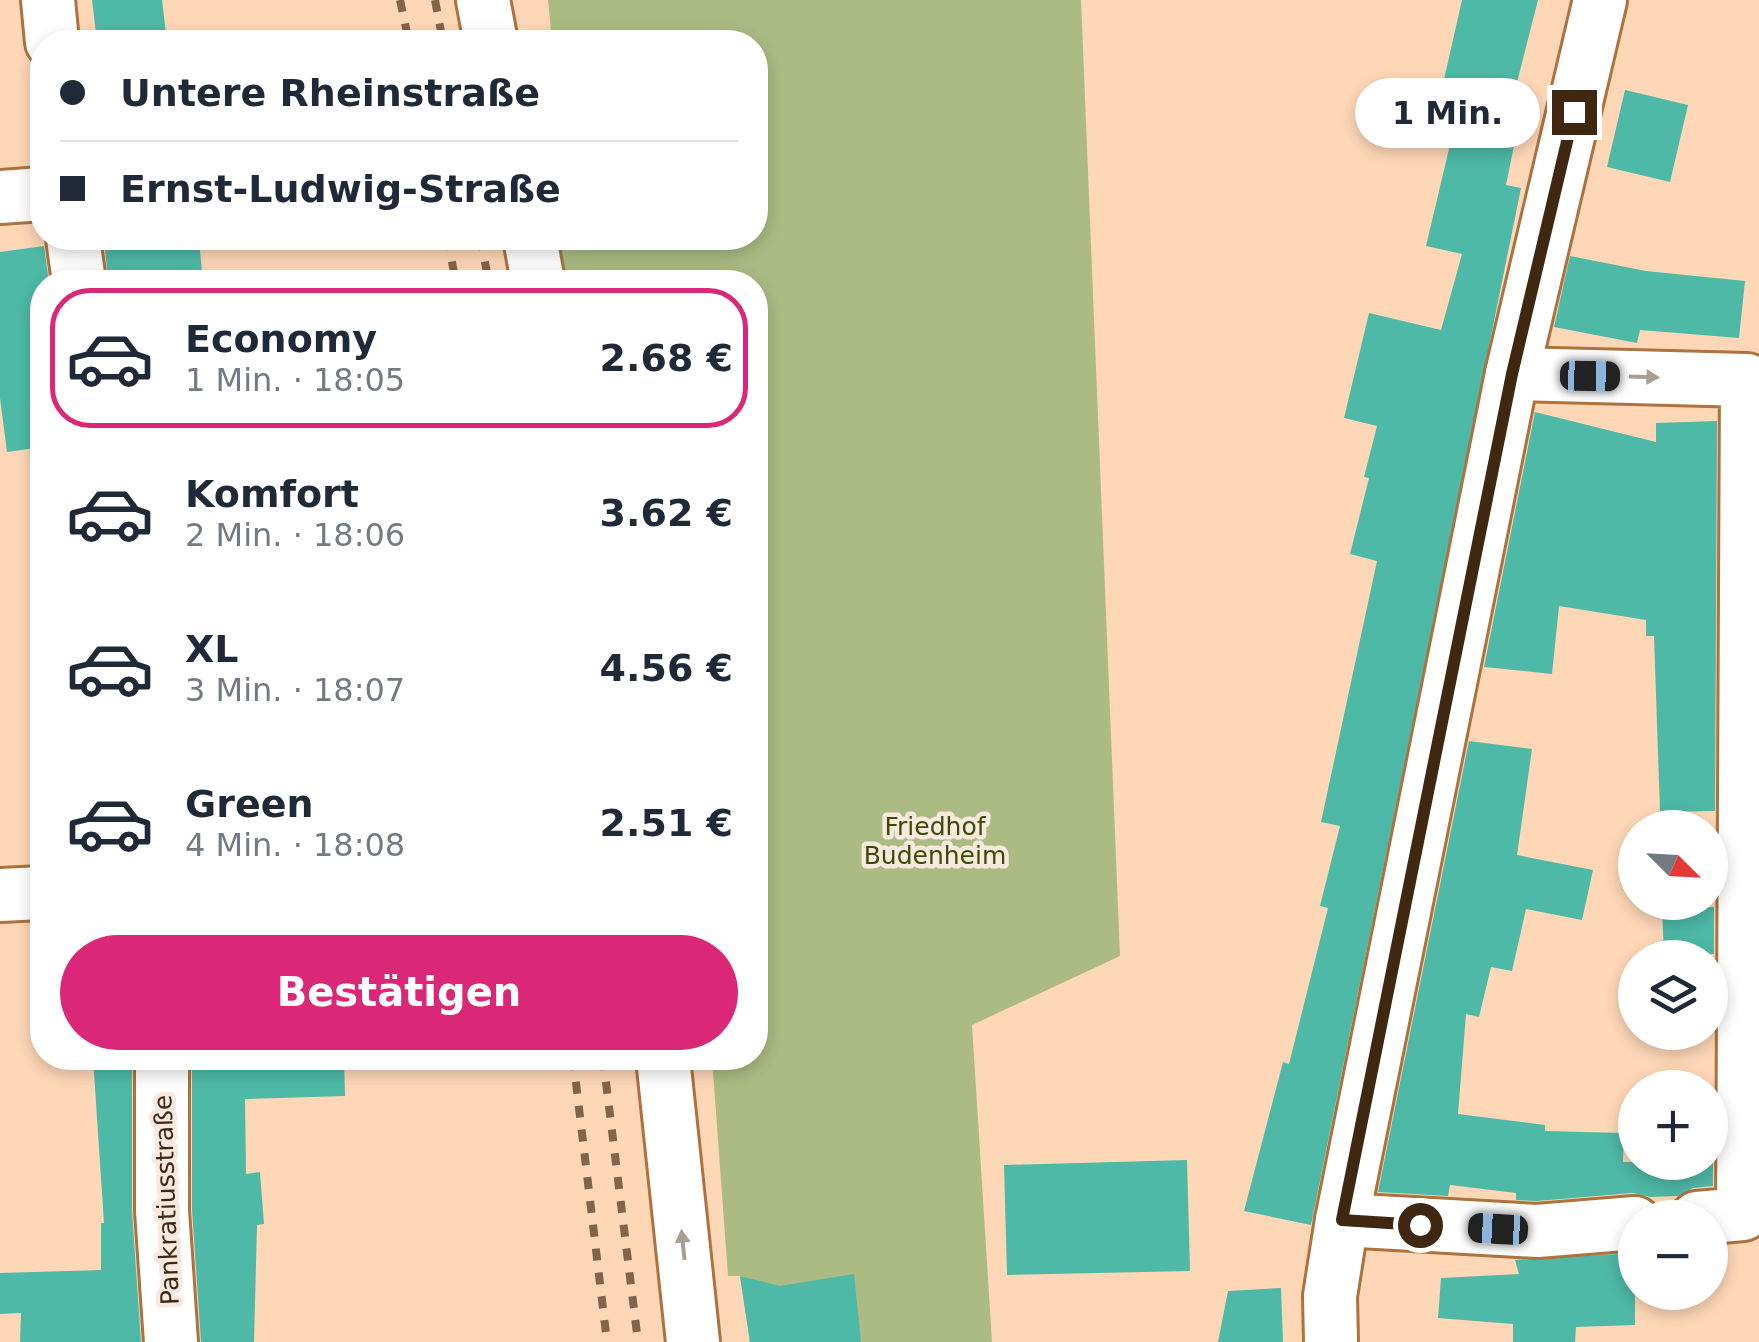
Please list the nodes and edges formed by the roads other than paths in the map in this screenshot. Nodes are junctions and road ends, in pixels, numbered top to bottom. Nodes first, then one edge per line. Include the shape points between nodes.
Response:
1 (48, 0) edge
2 (483, 0) edge
3 (1600, 0) edge
4 (51, 30) edge
5 (489, 30) edge
6 (30, 195) edge
7 (0, 197) edge
8 (1512, 374) junction
9 (30, 893) edge
10 (0, 894) edge
11 (162, 1070) edge
12 (664, 1070) edge
13 (1721, 1200) edge
14 (1342, 1220) junction
15 (1618, 1224) edge
16 (171, 1342) edge
17 (693, 1342) edge
18 (1331, 1342) edge

1 - 4 street
2 - 5 street
3 - 8 street
6 - 7 street
8 -> 13 street via 1747,380
8 - 14 street
9 - 10 street
11 - 16 street, Pankratiusstraße
17 -> 12 street
14 - 15 street via 1536,1231
14 - 18 street via 1330,1296

